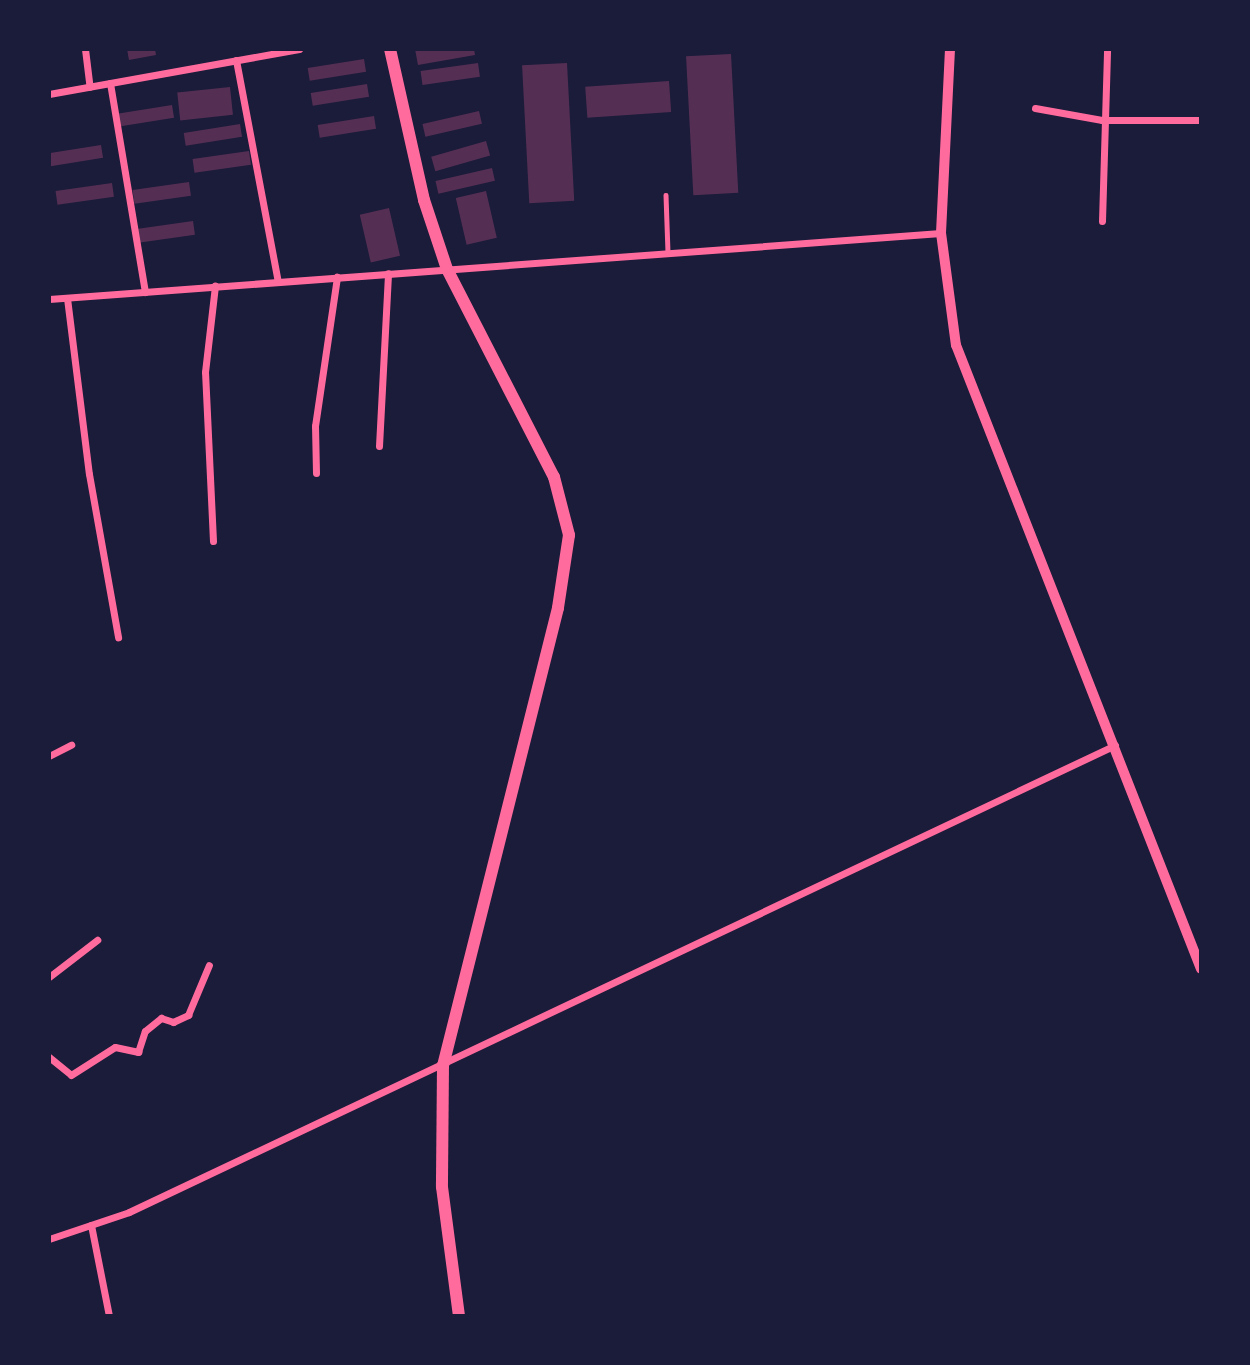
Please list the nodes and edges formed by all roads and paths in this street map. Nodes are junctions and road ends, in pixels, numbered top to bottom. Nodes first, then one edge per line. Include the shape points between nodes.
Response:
1 (85, 49) edge
2 (299, 49) edge
3 (390, 49) edge
4 (950, 49) edge
5 (1107, 49) edge
6 (236, 60) junction
7 (110, 83) junction
8 (90, 87) junction
9 (49, 94) edge
10 (1035, 108) dead end
11 (1102, 120) junction
12 (1201, 120) edge
13 (666, 195) dead end
14 (1102, 221) dead end
15 (941, 233) junction
16 (668, 251) junction
17 (447, 269) junction
18 (388, 273) junction
19 (337, 277) junction
20 (278, 282) junction
21 (215, 286) junction
22 (145, 292) junction
23 (67, 298) junction
24 (49, 299) edge
25 (379, 446) dead end
26 (316, 473) dead end
27 (213, 541) dead end
28 (118, 637) dead end
29 (1115, 745) junction
30 (71, 746) dead end
31 (49, 756) edge
32 (97, 940) dead end
33 (209, 965) dead end
34 (1201, 969) edge
35 (49, 977) edge
36 (49, 1057) edge
37 (443, 1066) junction
38 (91, 1225) junction
39 (49, 1239) edge
40 (110, 1316) edge
41 (459, 1316) edge

1 - 8 street
2 - 6 street
3 - 17 main road via 424,200
4 - 15 street
5 - 11 street
6 - 7 street
6 - 20 street
7 - 8 street
7 - 22 street
8 - 9 street
10 - 11 street
11 - 12 street
11 - 14 street
13 - 16 lane
15 - 16 street
15 - 29 street via 960,360
16 - 17 street
17 - 18 street
17 - 37 main road via 551,472 569,535 558,608
18 - 19 street
18 - 25 street
19 - 20 street
19 - 26 street via 315,426
20 - 21 street
21 - 22 street
21 - 27 street via 205,372
22 - 23 street
23 - 24 street
23 - 28 street via 89,474
29 - 34 street
29 - 37 street
30 - 31 street
32 - 35 street
33 - 36 street via 188,1016 173,1022 161,1018 145,1031 138,1052 115,1047 71,1075
37 - 38 street via 129,1212
37 - 41 main road via 442,1187
38 - 39 street
38 - 40 street

